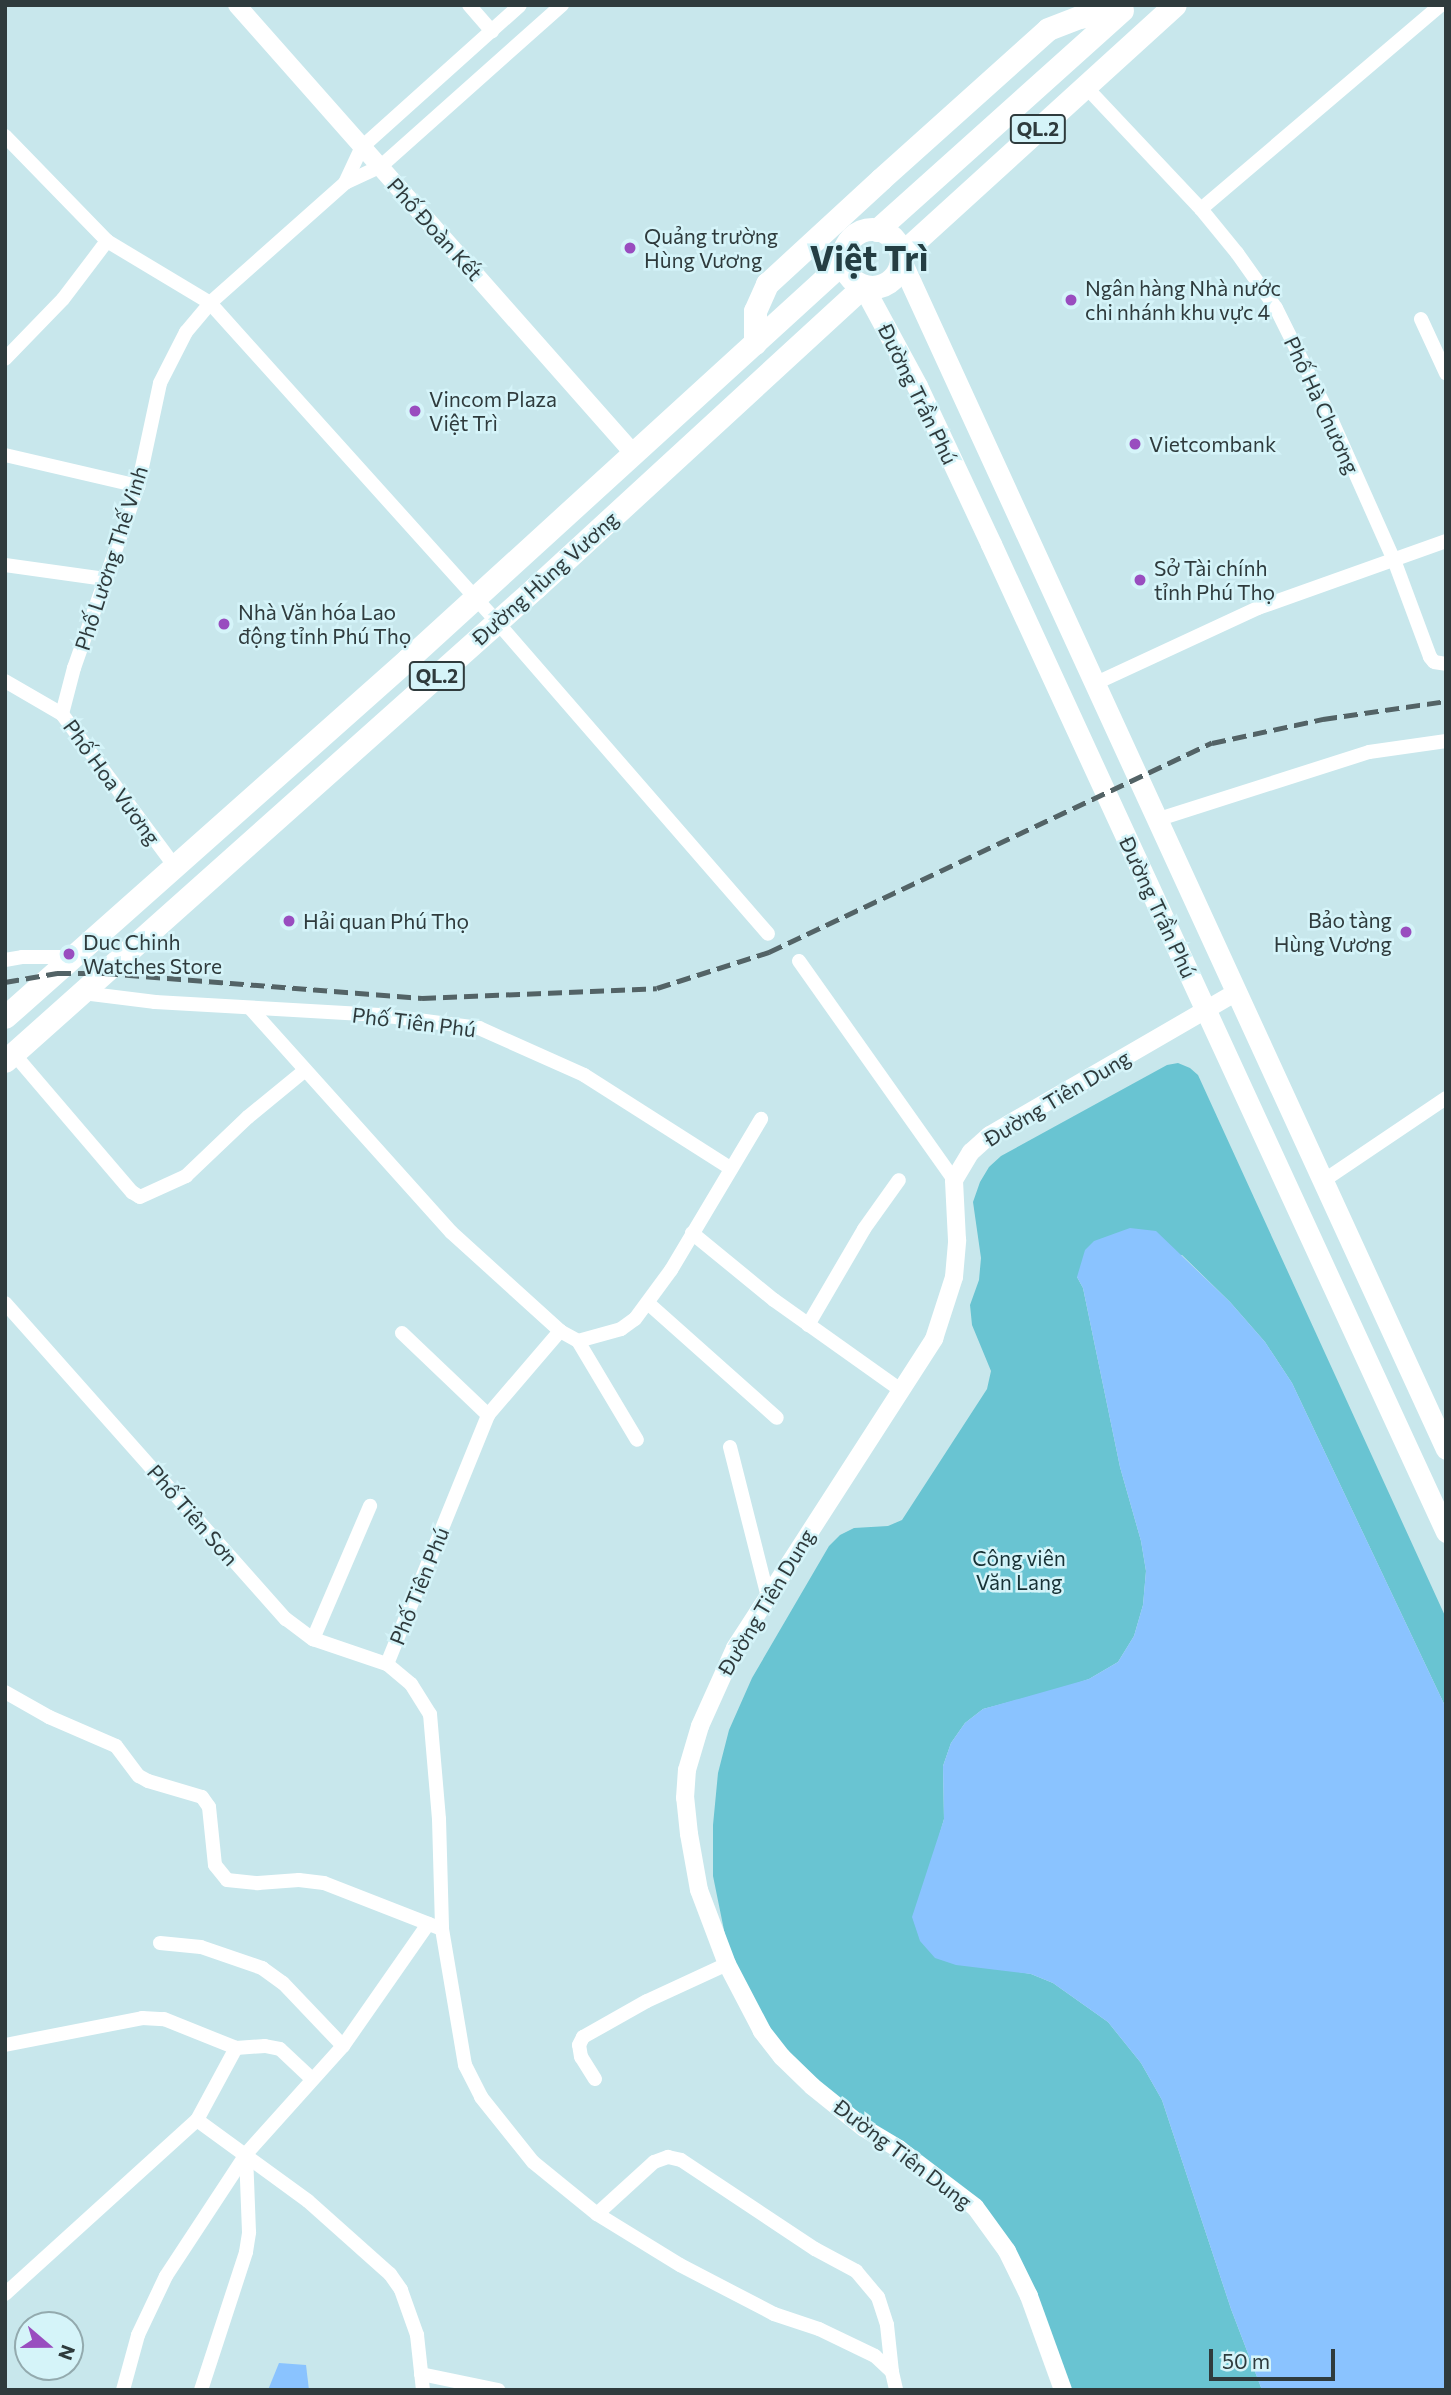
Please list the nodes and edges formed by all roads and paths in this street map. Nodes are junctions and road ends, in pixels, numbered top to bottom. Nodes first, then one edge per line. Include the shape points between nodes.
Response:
1 (237, 5) edge
2 (469, 5) edge
3 (520, 5) edge
4 (562, 5) edge
5 (1175, 5) edge
6 (1441, 5) edge
7 (1124, 8) edge
8 (492, 31) junction
9 (1085, 86) junction
10 (5, 136) edge
11 (362, 147) junction
12 (380, 167) junction
13 (345, 183) junction
14 (1201, 209) junction
15 (877, 230) junction
16 (107, 241) junction
17 (901, 257) junction
18 (844, 262) junction
19 (863, 286) junction
20 (210, 303) junction
21 (1421, 319) dead end
22 (755, 343) junction
23 (5, 359) edge
24 (1446, 373) edge
25 (634, 453) junction
26 (5, 455) edge
27 (138, 486) junction
28 (1446, 541) edge
29 (1394, 560) junction
30 (5, 565) edge
31 (105, 579) junction
32 (476, 598) junction
33 (497, 622) junction
34 (1446, 664) edge
35 (5, 681) edge
36 (1094, 684) junction
37 (62, 714) junction
38 (1446, 741) edge
39 (1156, 820) junction
40 (176, 868) junction
41 (768, 934) dead end
42 (74, 957) junction
43 (5, 960) edge
44 (799, 961) dead end
45 (1237, 992) junction
46 (83, 993) junction
47 (250, 1008) junction
48 (1205, 1009) junction
49 (5, 1017) edge
50 (10, 1058) edge
51 (304, 1072) junction
52 (1446, 1098) edge
53 (761, 1119) dead end
54 (730, 1168) junction
55 (899, 1180) dead end
56 (954, 1180) junction
57 (1323, 1181) junction
58 (692, 1233) junction
59 (5, 1303) edge
60 (649, 1304) junction
61 (808, 1325) junction
62 (560, 1331) junction
63 (402, 1333) dead end
64 (578, 1341) junction
65 (902, 1391) junction
66 (488, 1415) junction
67 (777, 1418) dead end
68 (637, 1440) dead end
69 (730, 1447) dead end
70 (1446, 1450) edge
71 (370, 1506) dead end
72 (1446, 1532) edge
73 (767, 1593) junction
74 (313, 1639) junction
75 (387, 1664) junction
76 (5, 1692) edge
77 (435, 1926) junction
78 (160, 1943) dead end
79 (727, 1964) junction
80 (5, 2045) edge
81 (343, 2046) junction
82 (236, 2048) junction
83 (595, 2079) dead end
84 (312, 2080) junction
85 (197, 2120) junction
86 (246, 2154) junction
87 (597, 2214) junction
88 (5, 2294) edge
89 (891, 2372) junction
90 (421, 2374) junction
91 (123, 2390) edge
92 (201, 2390) edge
93 (423, 2390) edge
94 (498, 2390) edge
95 (896, 2390) edge
96 (1063, 2390) edge

1 - 11 street, Phố Đoàn Kết
2 - 8 street
3 - 8 street, Phố Lương Thế Vinh
4 - 12 street, Phố Lương Thế Vinh
5 - 9 main road, QL.2
6 - 14 street
7 - 15 main road, QL.2
7 - 22 main road via 1080,16 1048,29 881,179 767,284 755,311
8 - 11 street, Phố Lương Thế Vinh
9 - 14 street, Phố Hà Chương
9 - 17 main road, QL.2
10 - 16 street
11 - 12 street, Phố Đoàn Kết
11 - 13 street, Phố Lương Thế Vinh
12 - 13 street, Phố Lương Thế Vinh
12 - 25 street, Phố Đoàn Kết
13 - 20 street, Phố Lương Thế Vinh
14 - 29 street, Phố Hà Chương via 1276,309
15 - 17 main road via 893,238
15 - 18 main road, QL.2 via 852,238
16 - 20 street
16 - 23 street via 63,299
17 - 19 main road, QL.2 via 898,272 888,283
17 - 36 main road, Đường Trần Phú
18 - 19 main road via 850,277
18 - 22 main road, Đường Hùng Vương / QL.2
19 - 33 main road, Đường Hùng Vương / QL.2
19 - 48 main road, Đường Trần Phú via 916,386
20 - 27 street, Phố Lương Thế Vinh via 186,332 160,383
20 - 32 street
21 - 24 street
22 - 25 main road, Đường Hùng Vương / QL.2
25 - 32 main road, Đường Hùng Vương / QL.2
26 - 27 street
27 - 31 street, Phố Lương Thế Vinh
28 - 29 street
29 - 34 street, Phố Hà Chương via 1430,657
29 - 36 street via 1258,608
30 - 31 street
31 - 37 street, Phố Lương Thế Vinh
32 - 33 street
32 - 40 main road, Đường Hùng Vương / QL.2
33 - 41 street
33 - 46 main road, Đường Hùng Vương / QL.2
35 - 37 street, Phố Hoa Vương
36 - 39 main road, Đường Trần Phú
37 - 40 street, Phố Hoa Vương
38 - 39 street via 1369,752
39 - 45 main road, Đường Trần Phú
40 - 42 main road, Đường Hùng Vương / QL.2
42 - 43 street
42 - 49 main road, Đường Hùng Vương / QL.2
44 - 56 street
45 - 48 street, Đường Tiên Dung
45 - 57 main road, Đường Trần Phú
46 - 47 street, Phố Tiên Phú
46 - 50 main road, Đường Hùng Vương / QL.2
47 - 51 street
47 - 54 street, Phố Tiên Phú via 380,1015 479,1028 584,1075
48 - 56 street, Đường Tiên Dung via 990,1135 971,1152
48 - 72 main road, Đường Trần Phú
50 - 51 street via 140,1196 186,1176
51 - 62 street via 451,1232
52 - 57 street
53 - 54 street
54 - 58 street
55 - 61 street via 864,1229
56 - 65 street, Đường Tiên Dung via 954,1278 934,1339
57 - 70 main road, Đường Trần Phú
58 - 60 street
58 - 61 street
59 - 74 street, Phố Tiên Sơn via 261,1593
60 - 64 street via 621,1329
60 - 67 street
61 - 65 street
62 - 64 street
62 - 66 street, Phố Tiên Phú
63 - 66 street
64 - 68 street
65 - 73 street, Đường Tiên Dung
66 - 75 street, Phố Tiên Phú
69 - 73 street
71 - 74 street
73 - 79 street, Đường Tiên Dung via 718,1683 687,1770 685,1798 692,1860
74 - 75 street, Phố Tiên Sơn
75 - 77 street, Phố Tiên Sơn via 411,1684 430,1714 439,1819
76 - 77 street via 116,1746 148,1781 202,1797 209,1807 215,1866 227,1880 324,1882
77 - 81 street
77 - 87 street, Phố Tiên Sơn via 473,2086 533,2162
78 - 81 street via 201,1947 262,1968 283,1983
79 - 83 street via 583,2037 581,2057
79 - 96 street, Đường Tiên Dung via 762,2031 782,2057 863,2128 899,2149 975,2207 1007,2251 1029,2295
80 - 82 street via 142,2018 164,2019
81 - 84 street
82 - 84 street via 280,2049
82 - 85 street
84 - 86 street
85 - 86 street
85 - 88 street
86 - 90 street via 318,2209 390,2274 401,2290 417,2335
86 - 91 street via 166,2276 138,2335
86 - 92 street via 246,2252
87 - 89 street, Phố Tiên Sơn via 774,2314 849,2342 875,2356
87 - 89 street via 654,2162 668,2157 681,2160 856,2271 878,2297 887,2325
89 - 95 street
90 - 93 street
90 - 94 street

